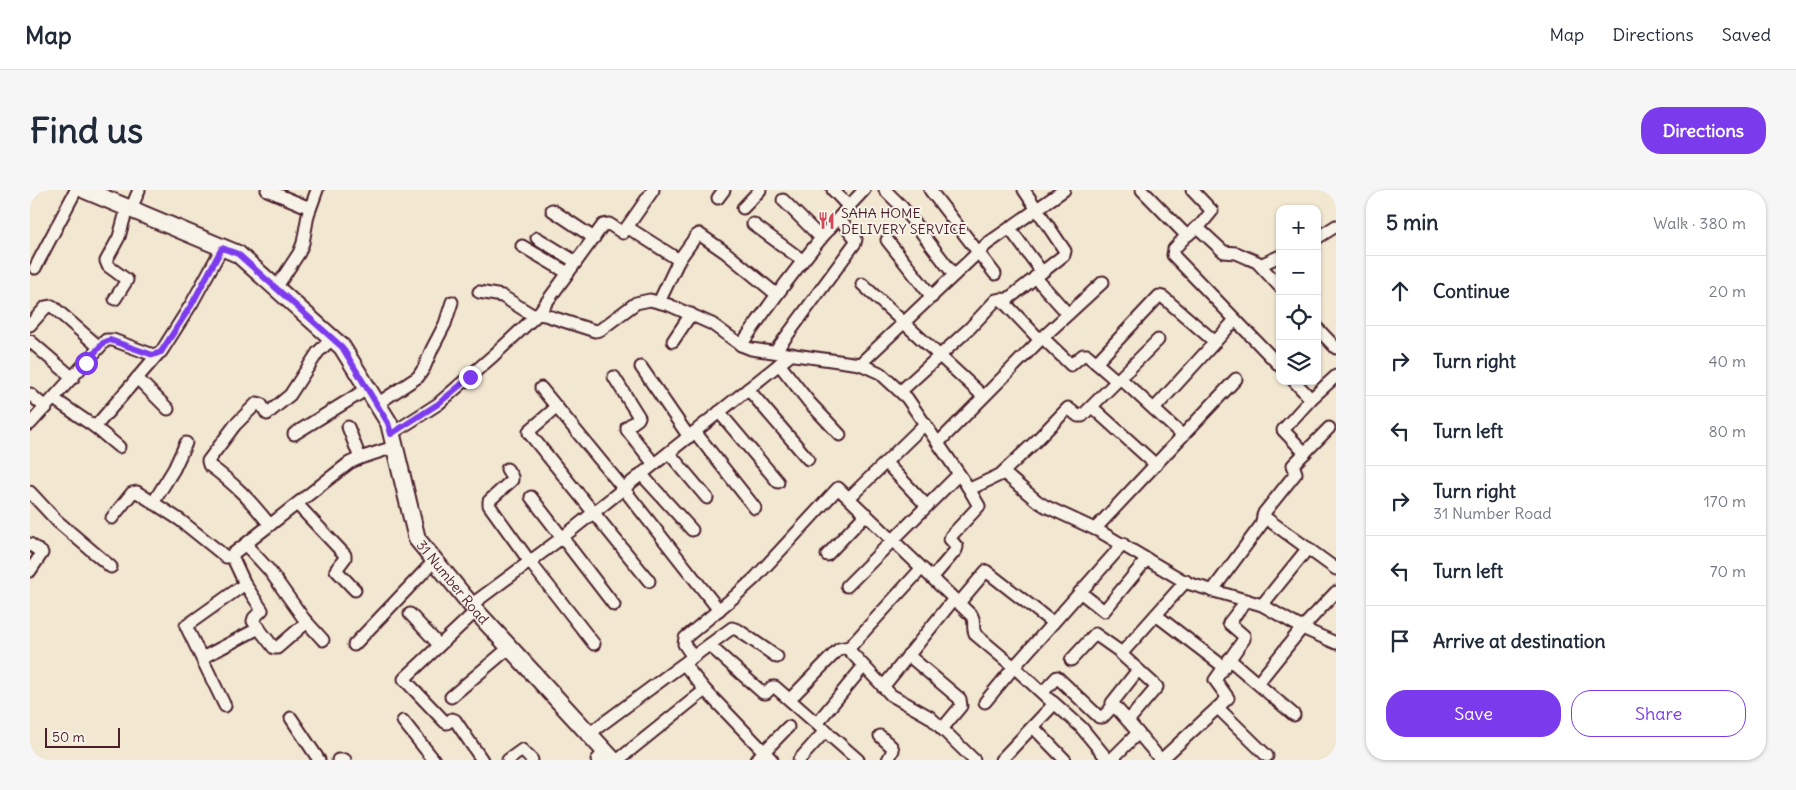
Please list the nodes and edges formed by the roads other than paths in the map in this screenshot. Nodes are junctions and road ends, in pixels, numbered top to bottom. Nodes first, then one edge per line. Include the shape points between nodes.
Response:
1 (76, 190) edge
2 (85, 190) edge
3 (140, 190) edge
4 (267, 190) edge
5 (317, 190) edge
6 (653, 190) edge
7 (760, 190) edge
8 (833, 190) edge
9 (864, 190) edge
10 (885, 190) edge
11 (930, 190) edge
12 (1024, 190) edge
13 (1064, 190) edge
14 (1142, 190) edge
15 (1192, 190) edge
16 (783, 200) dead end
17 (849, 207) junction
18 (310, 208) junction
19 (743, 208) dead end
20 (129, 209) junction
21 (552, 210) dead end
22 (1038, 210) junction
23 (839, 218) junction
24 (753, 224) dead end
25 (1336, 226) edge
26 (627, 227) junction
27 (1198, 228) junction
28 (1010, 229) junction
29 (1321, 235) edge
30 (1187, 236) junction
31 (537, 238) dead end
32 (594, 238) junction
33 (821, 238) junction
34 (887, 240) dead end
35 (522, 246) dead end
36 (222, 248) junction
37 (978, 252) junction
38 (1276, 258) edge
39 (679, 260) junction
40 (802, 260) junction
41 (576, 262) junction
42 (1260, 265) junction
43 (35, 268) dead end
44 (568, 274) junction
45 (995, 274) dead end
46 (954, 275) junction
47 (1039, 275) junction
48 (1103, 282) dead end
49 (1276, 283) edge
50 (862, 284) dead end
51 (276, 288) junction
52 (479, 292) dead end
53 (776, 294) junction
54 (932, 297) junction
55 (115, 299) dead end
56 (1000, 299) junction
57 (452, 302) dead end
58 (659, 302) junction
59 (691, 314) junction
60 (1068, 314) junction
61 (536, 315) junction
62 (1235, 320) junction
63 (906, 323) junction
64 (30, 324) edge
65 (1321, 332) edge
66 (332, 339) junction
67 (1042, 339) junction
68 (1158, 340) dead end
69 (30, 341) edge
70 (673, 341) dead end
71 (1215, 342) junction
72 (741, 345) junction
73 (99, 348) junction
74 (1336, 348) edge
75 (775, 352) junction
76 (158, 354) junction
77 (792, 354) junction
78 (941, 356) junction
79 (1276, 362) edge
80 (1096, 363) junction
81 (779, 364) junction
82 (860, 364) junction
83 (641, 366) dead end
84 (1336, 376) edge
85 (614, 377) dead end
86 (74, 378) junction
87 (137, 378) junction
88 (1236, 379) dead end
89 (1119, 380) junction
90 (1298, 385) edge
91 (541, 388) dead end
92 (367, 389) junction
93 (748, 389) junction
94 (901, 391) junction
95 (30, 394) edge
96 (983, 396) junction
97 (1311, 399) junction
98 (50, 403) junction
99 (377, 404) junction
100 (557, 407) junction
101 (1092, 407) junction
102 (168, 409) dead end
103 (1154, 409) junction
104 (719, 412) junction
105 (30, 424) edge
106 (925, 424) junction
107 (95, 428) junction
108 (348, 428) dead end
109 (1329, 428) dead end
110 (294, 434) dead end
111 (692, 435) junction
112 (840, 435) dead end
113 (1182, 435) junction
114 (393, 441) junction
115 (186, 442) dead end
116 (938, 443) junction
117 (119, 447) dead end
118 (669, 453) junction
119 (1305, 453) junction
120 (360, 458) junction
121 (808, 459) dead end
122 (886, 462) junction
123 (654, 464) junction
124 (1156, 465) junction
125 (507, 469) dead end
126 (1002, 473) junction
127 (641, 474) junction
128 (959, 474) junction
129 (778, 482) dead end
130 (968, 487) junction
131 (624, 488) junction
132 (30, 492) edge
133 (531, 496) dead end
134 (850, 497) junction
135 (707, 498) dead end
136 (153, 503) junction
137 (297, 504) junction
138 (927, 506) junction
139 (756, 508) dead end
140 (594, 512) junction
141 (866, 514) junction
142 (1263, 516) junction
143 (112, 518) dead end
144 (270, 525) junction
145 (692, 530) dead end
146 (1095, 530) junction
147 (562, 537) junction
148 (892, 540) junction
149 (30, 544) edge
150 (1123, 544) junction
151 (246, 545) junction
152 (1308, 548) junction
153 (827, 555) dead end
154 (232, 556) junction
155 (1147, 559) junction
156 (435, 560) junction
157 (530, 562) junction
158 (111, 567) dead end
159 (921, 568) junction
160 (1336, 570) edge
161 (30, 571) edge
162 (932, 578) junction
163 (649, 581) dead end
164 (1186, 581) junction
165 (244, 584) junction
166 (847, 586) dead end
167 (355, 590) dead end
168 (1212, 591) junction
169 (1080, 592) junction
170 (1336, 592) edge
171 (1247, 600) junction
172 (956, 601) junction
173 (614, 605) dead end
174 (1262, 605) junction
175 (473, 608) junction
176 (719, 610) junction
177 (410, 614) dead end
178 (1156, 615) junction
179 (307, 622) junction
180 (1053, 623) junction
181 (259, 628) junction
182 (1302, 628) junction
183 (323, 640) dead end
184 (1336, 643) edge
185 (594, 644) dead end
186 (354, 645) dead end
187 (439, 645) junction
188 (709, 645) junction
189 (510, 647) junction
190 (849, 647) junction
191 (1122, 652) junction
192 (908, 656) junction
193 (777, 657) dead end
194 (202, 658) junction
195 (1071, 660) dead end
196 (689, 661) junction
197 (1226, 663) junction
198 (863, 666) junction
199 (1014, 667) junction
200 (1138, 670) junction
201 (1258, 683) junction
202 (883, 687) junction
203 (705, 690) junction
204 (1043, 692) junction
205 (451, 697) dead end
206 (790, 699) junction
207 (985, 702) dead end
208 (1053, 702) junction
209 (225, 706) dead end
210 (1113, 706) junction
211 (1218, 708) junction
212 (1294, 714) dead end
213 (291, 718) dead end
214 (403, 721) dead end
215 (1128, 721) junction
216 (821, 727) junction
217 (1033, 727) junction
218 (788, 728) dead end
219 (942, 729) junction
220 (590, 733) junction
221 (1138, 734) junction
222 (880, 736) dead end
223 (1267, 756) dead end
224 (764, 757) edge
225 (608, 758) edge
226 (319, 760) edge
227 (338, 760) edge
228 (345, 760) edge
229 (434, 760) edge
230 (482, 760) edge
231 (508, 760) edge
232 (532, 760) edge
233 (799, 760) edge
234 (858, 760) edge
235 (888, 760) edge
236 (974, 760) edge
237 (1001, 760) edge
238 (1065, 760) edge
239 (1110, 760) edge
240 (1161, 760) edge

1 - 43 street
2 - 20 main road, 31 Number Road
3 - 20 street
4 - 18 street
5 - 18 street
6 - 26 street
7 - 19 street
8 - 17 street
9 - 17 street
10 - 46 street
11 - 37 street
12 - 22 street
13 - 22 street
14 - 30 street
15 - 27 street via 1212,211
16 - 33 street
17 - 23 street
18 - 51 street via 299,253
20 - 36 main road, 31 Number Road
20 - 55 street via 106,261 127,280
21 - 32 street
22 - 28 street
22 - 47 street via 1065,251
23 - 33 street
23 - 75 street via 856,238 855,243
24 - 40 street
25 - 29 street
26 - 32 street via 621,233 606,223
26 - 39 street
27 - 30 street
27 - 42 street via 1224,252 1253,259
28 - 37 street
28 - 47 street
30 - 62 street via 1173,255
31 - 41 street
32 - 41 street
33 - 40 street
34 - 54 street
35 - 44 street
36 - 51 main road, 31 Number Road via 238,254
36 - 76 street via 192,304
37 - 45 street
37 - 46 street
38 - 42 street
39 - 53 street via 698,234
39 - 58 street
40 - 53 street
41 - 44 street
42 - 49 street
44 - 61 street
46 - 54 street
47 - 56 street via 1008,299
47 - 60 street
48 - 60 street
50 - 63 street
51 - 66 main road, 31 Number Road
52 - 61 street via 502,296
53 - 72 street
54 - 63 street
56 - 67 street
56 - 78 street
57 - 99 street via 422,373
58 - 59 street
58 - 61 street via 636,303 595,331
59 - 70 street
59 - 72 street via 712,324
60 - 67 street
61 - 114 street
62 - 71 street
62 - 79 street
63 - 78 street
63 - 82 street
64 - 73 street via 46,307 52,306
65 - 74 street
66 - 92 main road, 31 Number Road via 342,347
66 - 144 street via 318,352 290,395 267,414 257,403 235,425 208,461 234,483
67 - 80 street via 1071,365 1084,354
67 - 96 street
68 - 89 street
69 - 86 street
71 - 80 street via 1159,296
71 - 103 street
72 - 75 street
73 - 76 street via 110,340
73 - 86 street
75 - 77 street
76 - 87 street
77 - 81 street
77 - 82 street
78 - 94 street
78 - 96 street
80 - 89 street
81 - 93 street
81 - 112 street
82 - 94 street via 880,373
83 - 111 street
84 - 97 street
85 - 123 street via 639,416 626,430
86 - 98 street
87 - 102 street
87 - 107 street
88 - 113 street
89 - 101 street
89 - 103 street
90 - 97 street
91 - 100 street
92 - 99 main road, 31 Number Road
92 - 110 street
93 - 104 street
93 - 121 street
94 - 106 street
95 - 98 street
96 - 116 street
97 - 119 street via 1283,430
98 - 105 street
98 - 107 street
99 - 114 main road, 31 Number Road via 388,423
100 - 131 street
100 - 140 street via 529,432
101 - 124 street
101 - 126 street via 1080,417 1068,408
103 - 113 street
104 - 111 street
104 - 129 street
106 - 116 street
106 - 122 street
107 - 117 street
108 - 120 street
109 - 119 street
111 - 118 street
111 - 139 street
113 - 124 street
114 - 120 street
114 - 156 main road, 31 Number Road via 417,539
115 - 136 street
116 - 128 street
118 - 123 street
118 - 135 street
119 - 142 street via 1293,466 1296,473
120 - 137 street
122 - 134 street
122 - 138 street
123 - 127 street
124 - 146 street
125 - 157 street via 512,480 488,503
126 - 130 street
126 - 146 street via 1036,501
127 - 131 street
127 - 145 street
128 - 130 street
128 - 138 street
130 - 162 street via 979,506 951,536 956,550
131 - 140 street
131 - 176 street
132 - 158 street via 57,522
133 - 147 street
134 - 141 street
134 - 176 street via 837,488 755,578
136 - 143 street via 134,492
136 - 154 street via 226,557
137 - 144 street
137 - 167 street via 345,555 336,570
138 - 148 street
140 - 147 street
140 - 163 street
141 - 148 street
141 - 153 street
142 - 152 street
142 - 168 street via 1261,525
144 - 151 street
146 - 150 street
147 - 157 street
147 - 173 street
148 - 159 street
148 - 166 street
149 - 161 street via 42,554
150 - 155 street
150 - 169 street
151 - 154 street
151 - 179 street via 274,576
152 - 160 street
152 - 174 street
154 - 165 street
155 - 164 street
155 - 169 street via 1104,611
156 - 175 main road, 31 Number Road
156 - 186 street
157 - 175 street
157 - 185 street
159 - 162 street
159 - 190 street
162 - 172 street
164 - 168 street
164 - 178 street
165 - 181 street via 262,610 253,619
165 - 194 street via 186,626
168 - 171 street
169 - 180 street
170 - 182 street
171 - 174 street
171 - 197 street via 1229,623 1244,637
172 - 180 street via 986,570
172 - 192 street
172 - 199 street via 974,618 976,635
174 - 182 street
175 - 187 street
175 - 189 main road, 31 Number Road
176 - 196 street via 686,638 684,644
177 - 187 street
178 - 191 street
178 - 197 street
179 - 181 street via 276,649
179 - 183 street
180 - 199 street
181 - 194 street
182 - 184 street
182 - 201 street
187 - 230 street via 404,678 445,722 455,720
188 - 193 street via 735,628
188 - 196 street
188 - 206 street via 763,693 774,686
189 - 205 street
189 - 220 main road, 31 Number Road
190 - 198 street via 849,652
190 - 206 street via 839,649
191 - 195 street via 1095,634
191 - 200 street
192 - 202 street
192 - 219 street via 962,702
194 - 209 street
196 - 203 street
196 - 220 street
197 - 201 street
197 - 211 street via 1215,680 1228,698
198 - 202 street
198 - 216 street
199 - 204 street
199 - 207 street
200 - 210 street via 1113,701
200 - 215 street via 1157,687
201 - 212 street
202 - 219 street via 895,698 930,717
203 - 224 street
203 - 225 street
204 - 208 street
204 - 210 street via 1057,678 1099,717
206 - 216 street
208 - 217 street via 1054,706
208 - 239 street
210 - 215 street
211 - 223 street
211 - 240 street
213 - 226 street
214 - 229 street
215 - 221 street
216 - 233 street
216 - 234 street
217 - 237 street
217 - 238 street
218 - 224 street
219 - 236 street
220 - 225 main road, 31 Number Road
221 - 239 street
221 - 240 street
222 - 235 street via 892,747
227 - 228 street
231 - 232 street via 522,750

